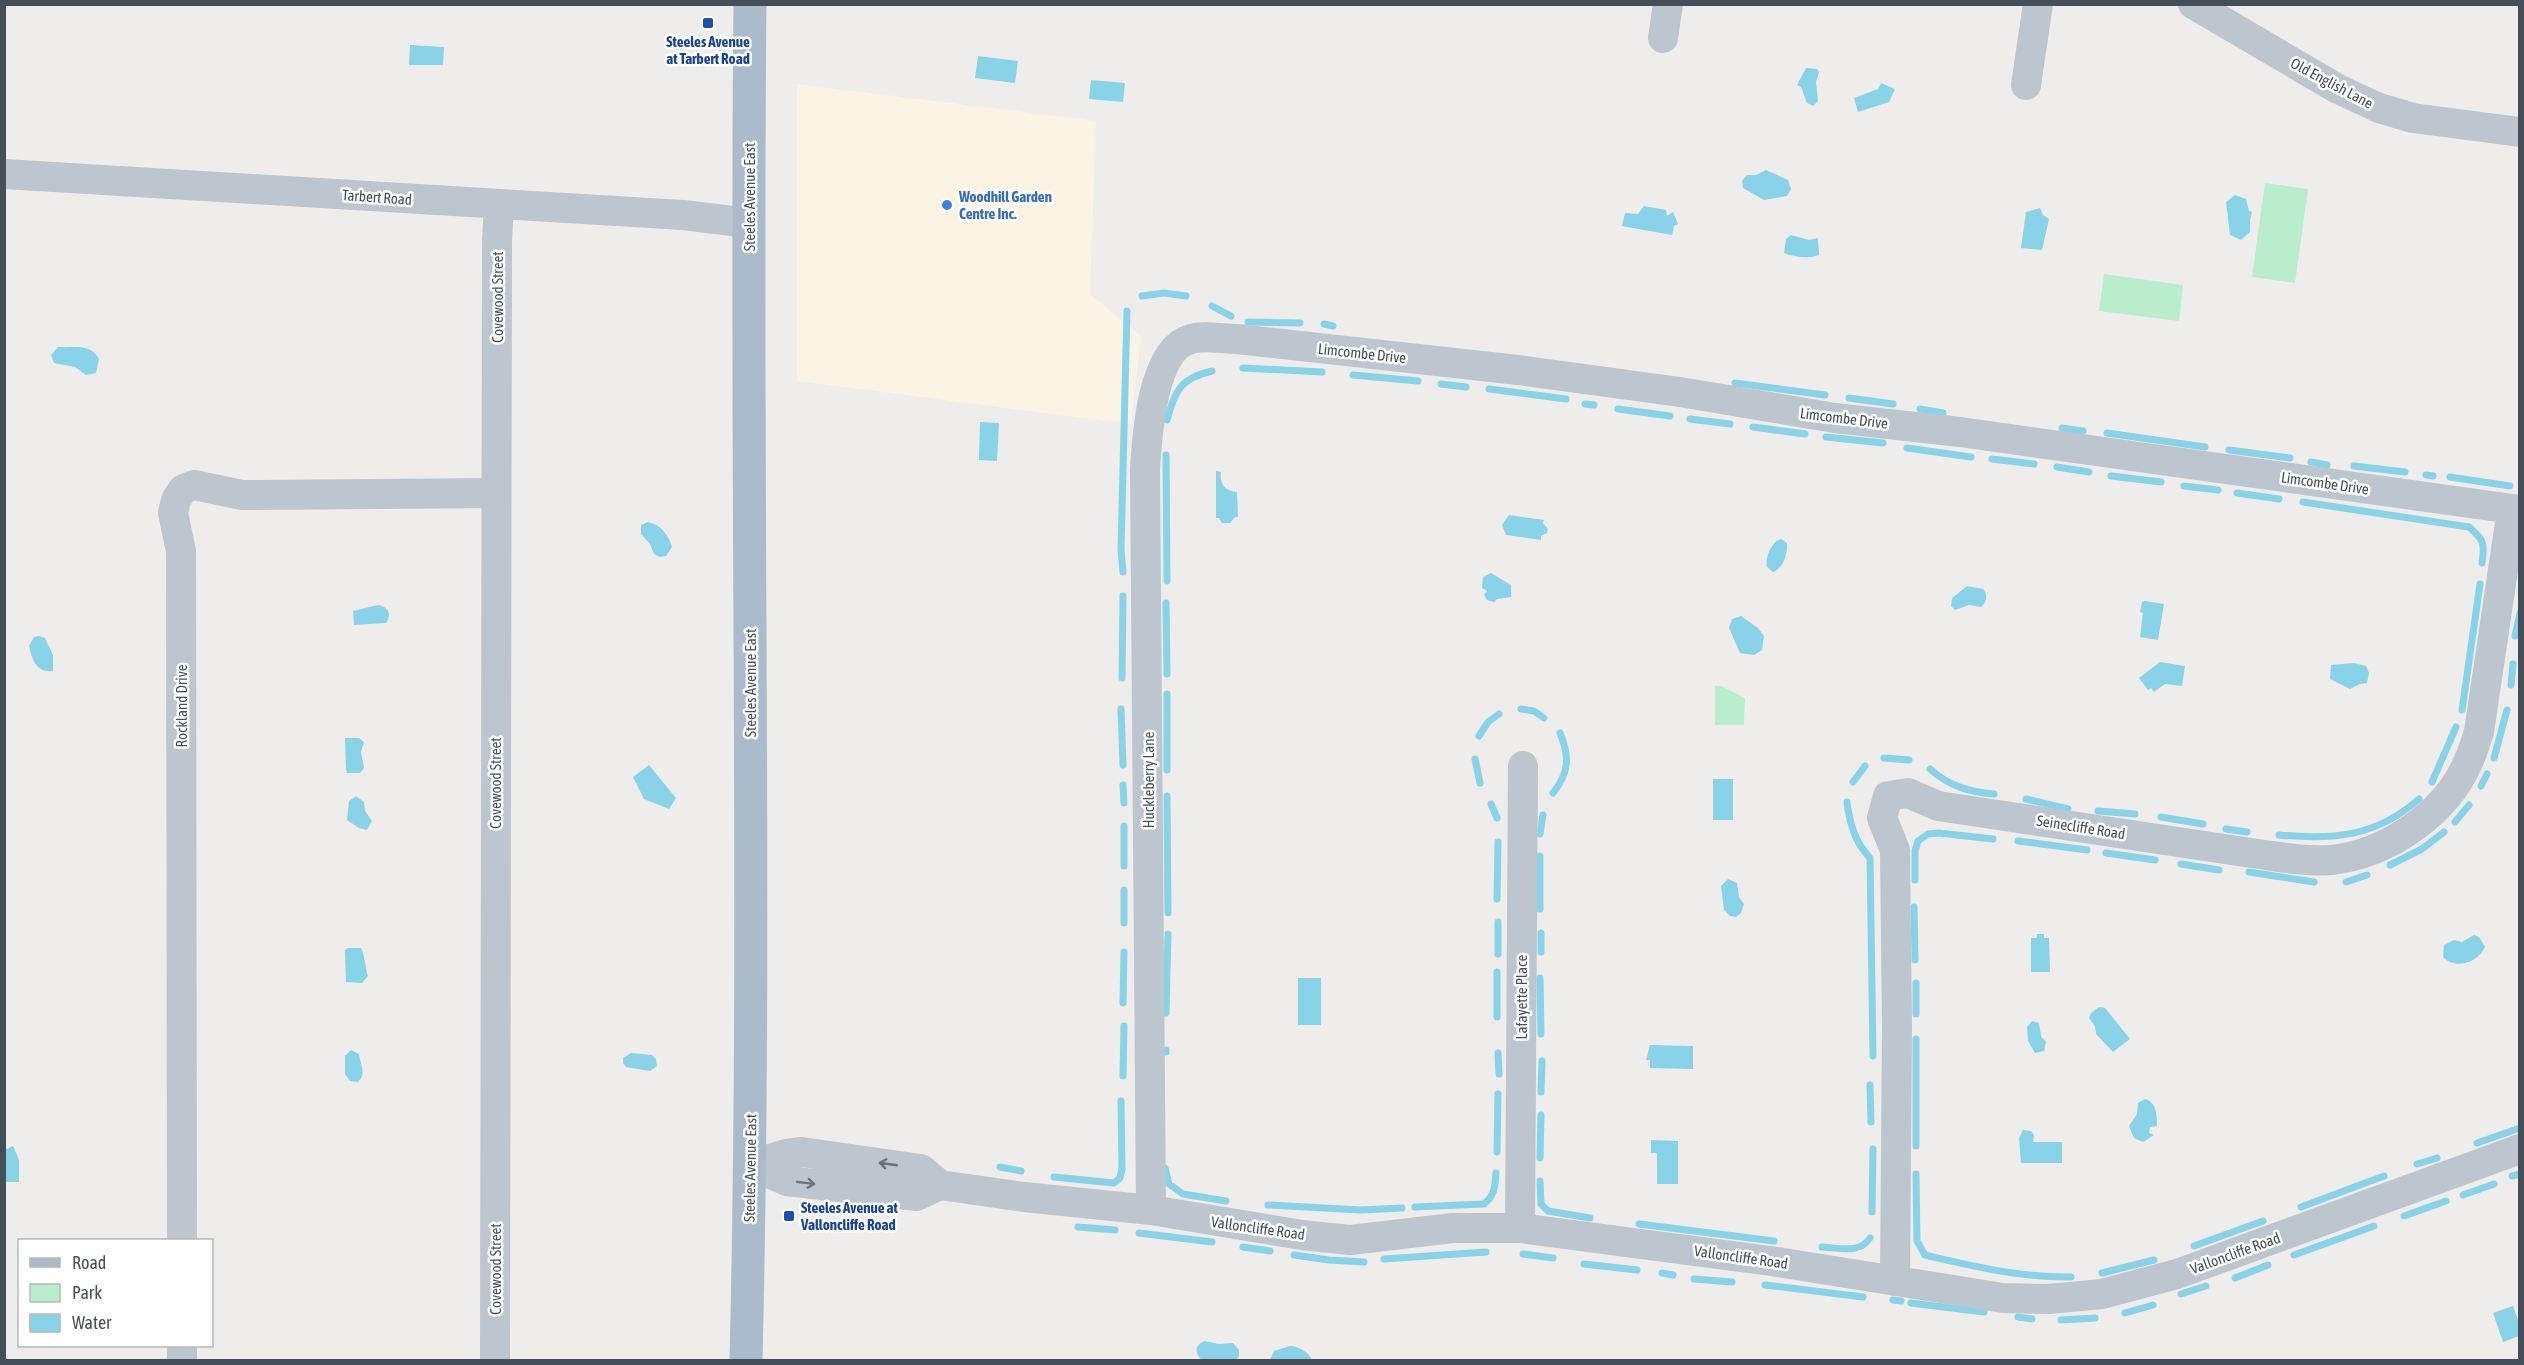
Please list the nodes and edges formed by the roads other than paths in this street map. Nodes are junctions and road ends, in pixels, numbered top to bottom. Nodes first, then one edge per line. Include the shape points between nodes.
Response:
1 (750, 4) edge
2 (1668, 4) edge
3 (2038, 4) edge
4 (2193, 4) edge
5 (1663, 38) dead end
6 (2026, 85) dead end
7 (2520, 132) edge
8 (4, 174) edge
9 (500, 205) junction
10 (748, 223) junction
11 (1172, 354) joint
12 (495, 493) junction
13 (2516, 510) edge
14 (1523, 766) dead end
15 (2520, 1149) edge
16 (751, 1165) junction
17 (1151, 1210) junction
18 (1520, 1228) junction
19 (182, 1239) edge
20 (1895, 1281) junction
21 (495, 1360) edge
22 (746, 1360) edge

1 - 10 main road, Steeles Avenue East
2 - 5 street
3 - 6 street
4 - 7 street, Old English Lane via 2338,89 2379,108 2413,118
8 - 9 street, Tarbert Road
9 - 10 street, Tarbert Road via 683,215
9 - 12 street, Covewood Street
10 - 16 main road, Steeles Avenue East
11 - 13 street, Limcombe Drive via 1191,339 1237,339 1518,370 1834,418
11 - 17 street, Huckleberry Lane via 1154,393 1145,469
12 - 19 street, Rockland Drive via 242,495 194,485 183,489 176,500 173,513 181,551
12 - 21 street, Covewood Street
13 - 20 street, Seinecliffe Road via 2479,732 2468,764 2435,810 2411,830 2381,845 2330,860 2296,858 1938,806 1908,793 1888,796 1882,818 1895,850
14 - 18 street, Lafayette Place
15 - 20 street, Valloncliffe Road via 2177,1274 2102,1294 2003,1298
16 - 17 street, Valloncliffe Road via 787,1181 916,1196 940,1185
16 - 22 main road, Steeles Avenue East
17 - 18 street, Valloncliffe Road via 1350,1240 1453,1228
18 - 20 street, Valloncliffe Road

